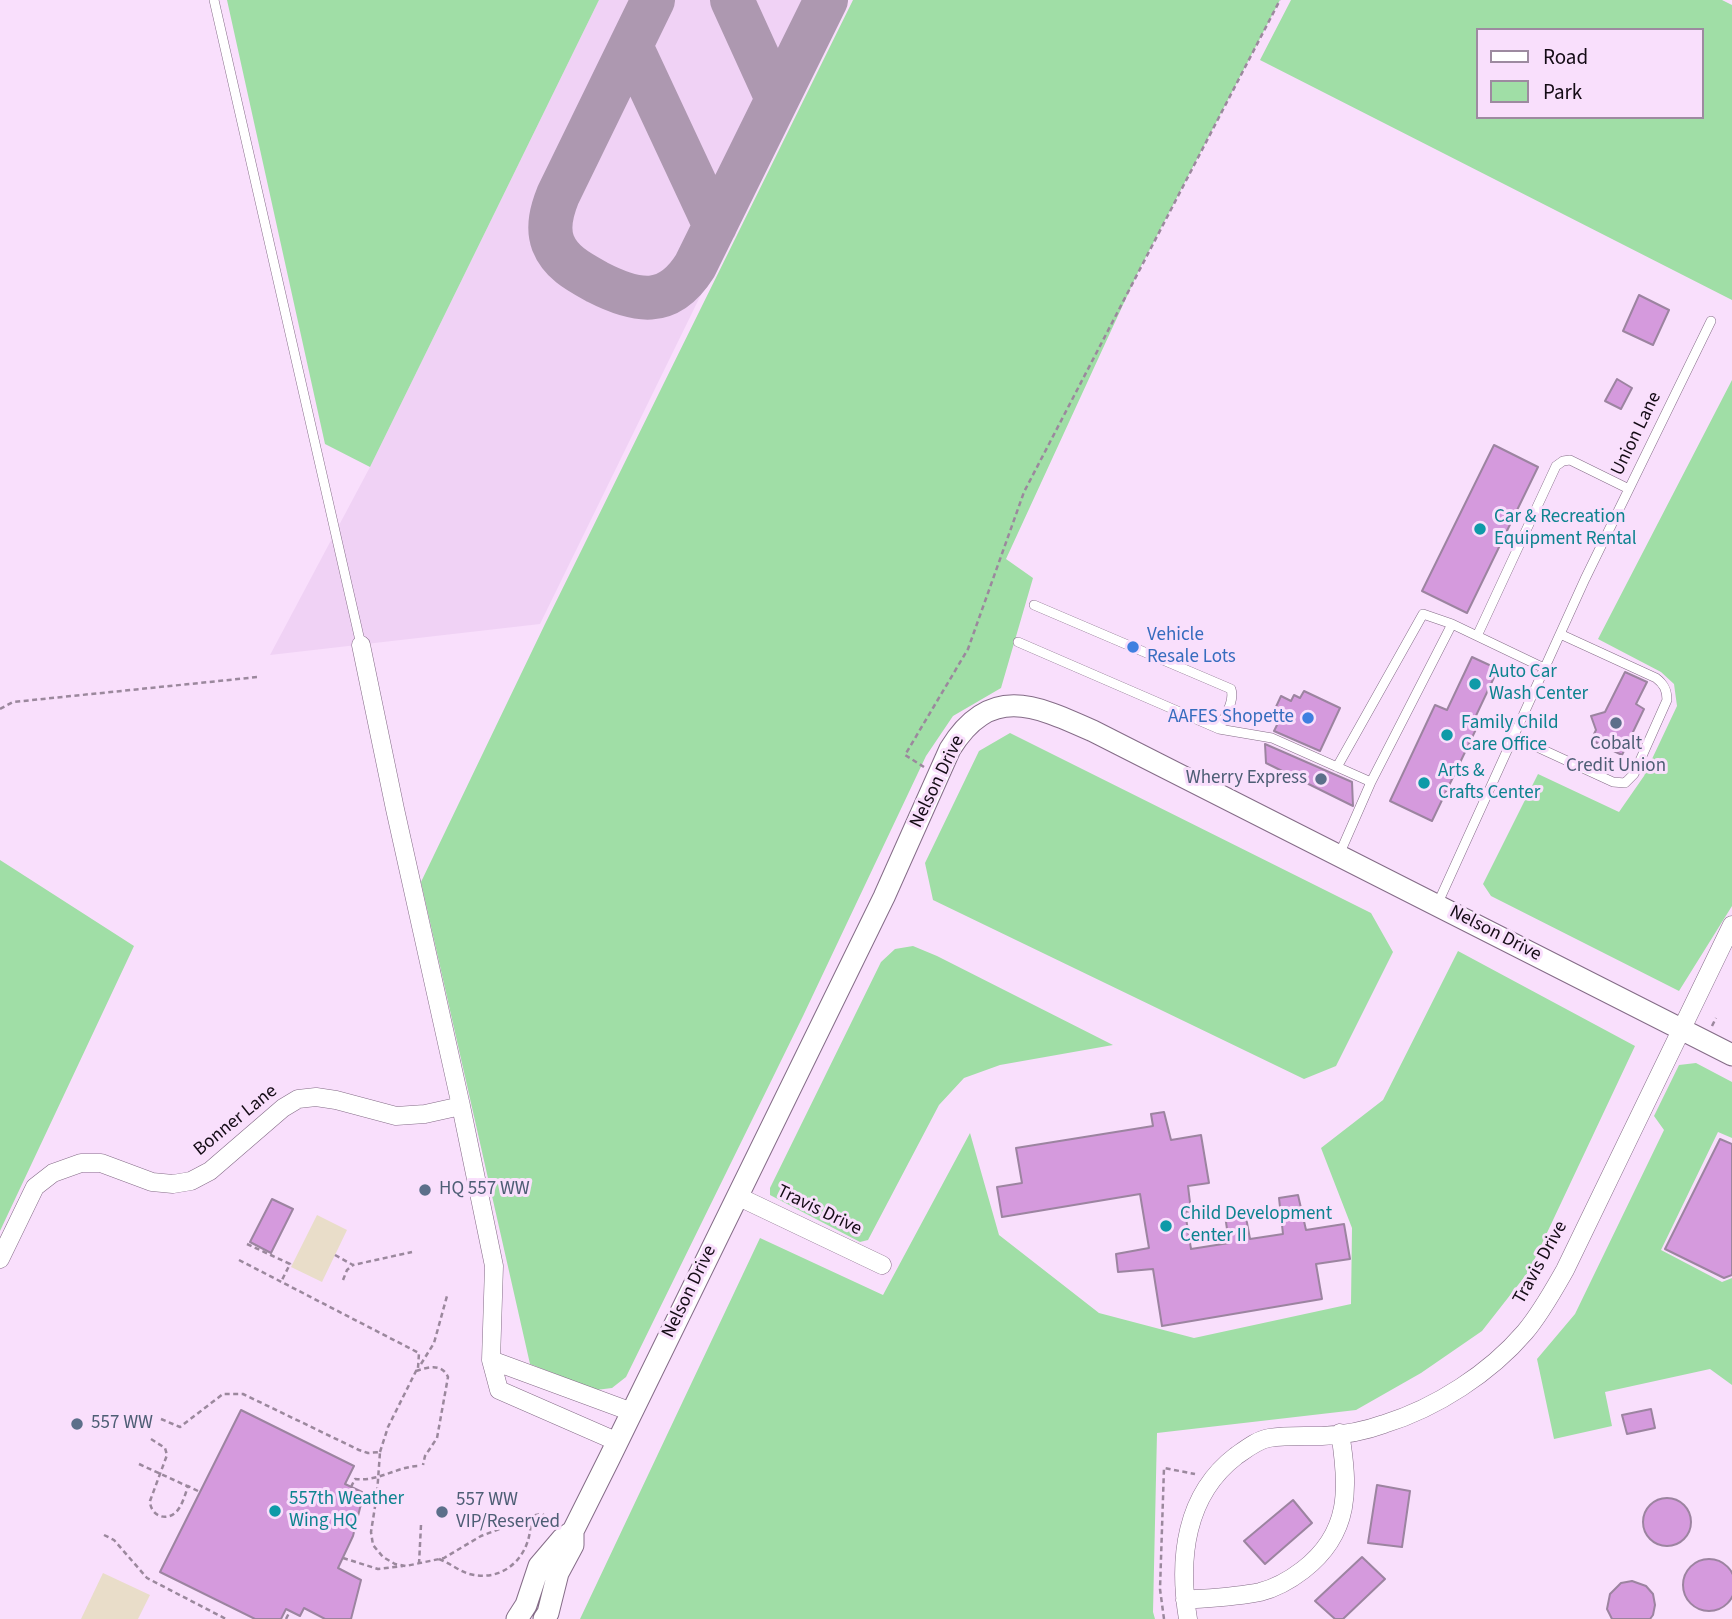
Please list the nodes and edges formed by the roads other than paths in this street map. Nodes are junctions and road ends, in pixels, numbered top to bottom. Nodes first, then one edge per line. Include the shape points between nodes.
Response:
1 (214, 0) edge
2 (1711, 321) dead end
3 (1629, 489) junction
4 (1034, 604) dead end
5 (1452, 624) junction
6 (1560, 634) junction
7 (1477, 636) junction
8 (1018, 642) dead end
9 (361, 645) joint
10 (1544, 668) junction
11 (1219, 729) junction
12 (1513, 736) junction
13 (1338, 767) junction
14 (1371, 782) junction
15 (1339, 855) junction
16 (1437, 905) junction
17 (1732, 925) edge
18 (1726, 952) edge
19 (1681, 1028) junction
20 (1732, 1055) edge
21 (461, 1106) junction
22 (737, 1196) junction
23 (0, 1258) edge
24 (882, 1265) dead end
25 (491, 1360) junction
26 (632, 1412) junction
27 (1340, 1433) junction
28 (618, 1442) junction
29 (573, 1531) junction
30 (1185, 1600) junction
31 (517, 1619) edge
32 (544, 1619) edge
33 (1188, 1619) edge

1 - 9 lane
2 - 3 lane, Union Lane
3 - 6 lane, Union Lane
3 - 7 lane via 1570,460 1556,466
4 - 11 lane via 1231,689 1232,700
5 - 7 lane
5 - 13 lane via 1420,616
5 - 14 lane
6 - 10 lane, Union Lane
6 - 12 lane via 1656,678 1667,692 1634,774 1625,783 1613,782
7 - 10 lane
8 - 11 lane
9 - 21 street
10 - 12 lane, Union Lane
11 - 13 lane via 1272,738
12 - 16 lane, Union Lane
13 - 14 lane
14 - 15 lane
15 - 16 street, Nelson Drive
15 - 22 street, Nelson Drive via 1041,709 986,711 972,720 950,749 884,897
16 - 19 street, Nelson Drive
17 - 18 street, Travis Drive
18 - 19 street, Travis Drive
19 - 20 street, Nelson Drive
19 - 27 street, Travis Drive via 1565,1269 1524,1333 1485,1369 1441,1399 1384,1425
21 - 23 street, Bonner Lane via 396,1116 316,1097 298,1100 210,1171 173,1184 152,1182 101,1163 82,1163 52,1173 35,1187
21 - 25 street via 494,1266
22 - 24 street, Travis Drive
22 - 26 street, Nelson Drive
25 - 26 street
25 - 28 street via 499,1390
26 - 28 street, Nelson Drive
27 - 30 street, Travis Drive via 1266,1438 1245,1449 1213,1478 1191,1516 1183,1569
27 - 30 street via 1345,1502 1337,1529 1321,1554 1277,1586
28 - 29 street, Nelson Drive
29 - 31 street, Nelson Drive via 539,1566
29 - 32 street, Nelson Drive via 573,1545 558,1573
30 - 33 street

